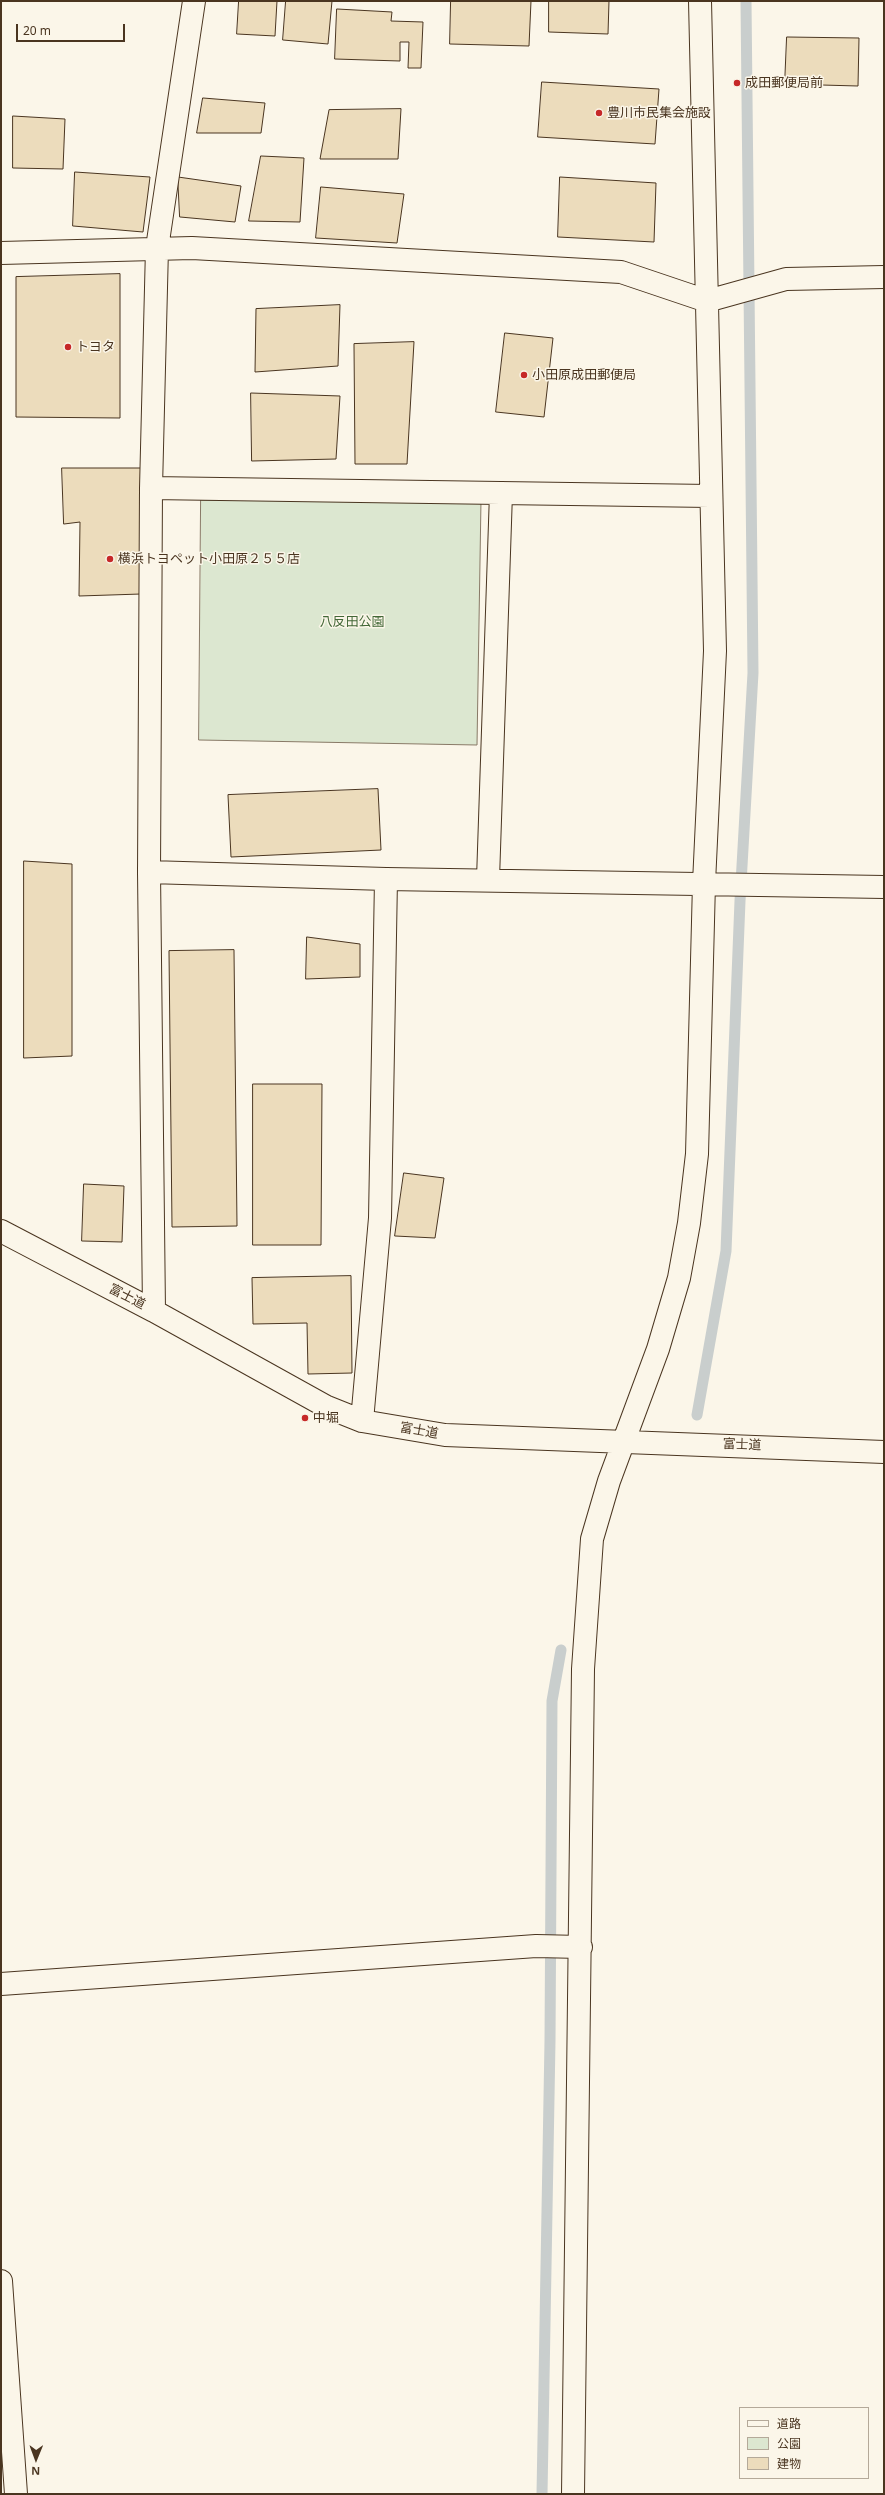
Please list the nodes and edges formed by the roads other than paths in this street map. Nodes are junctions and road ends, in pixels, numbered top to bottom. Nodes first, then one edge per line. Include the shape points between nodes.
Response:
1 (194, 1) edge
2 (700, 1) edge
3 (157, 248) junction
4 (1, 253) edge
5 (884, 277) edge
6 (707, 301) junction
7 (152, 488) junction
8 (501, 493) junction
9 (710, 496) junction
10 (149, 872) junction
11 (386, 879) junction
12 (488, 879) junction
13 (704, 883) junction
14 (884, 887) edge
15 (1, 1230) edge
16 (154, 1311) junction
17 (362, 1421) junction
18 (623, 1442) junction
19 (884, 1452) edge
20 (572, 1946) junction
21 (1, 1984) edge
22 (1, 2281) edge
23 (16, 2494) edge
24 (573, 2494) edge

1 - 3 main road
2 - 6 main road
3 - 4 main road
3 - 6 main road via 200,248 621,272
3 - 7 main road
5 - 6 main road via 786,279
6 - 9 main road
7 - 8 main road
7 - 10 main road
8 - 9 main road
8 - 12 main road
9 - 13 main road via 715,651
10 - 11 main road
10 - 16 main road
11 - 12 main road
11 - 17 main road via 380,1218
12 - 13 main road
13 - 14 main road
13 - 18 main road via 697,1154 689,1223 679,1278 658,1349
15 - 16 main road, 富士道
16 - 17 main road, 富士道 via 326,1407
17 - 18 main road, 富士道 via 445,1435
18 - 19 main road, 富士道
18 - 20 main road via 592,1539 582,1669
20 - 21 main road via 536,1946
20 - 24 main road
22 - 23 main road

